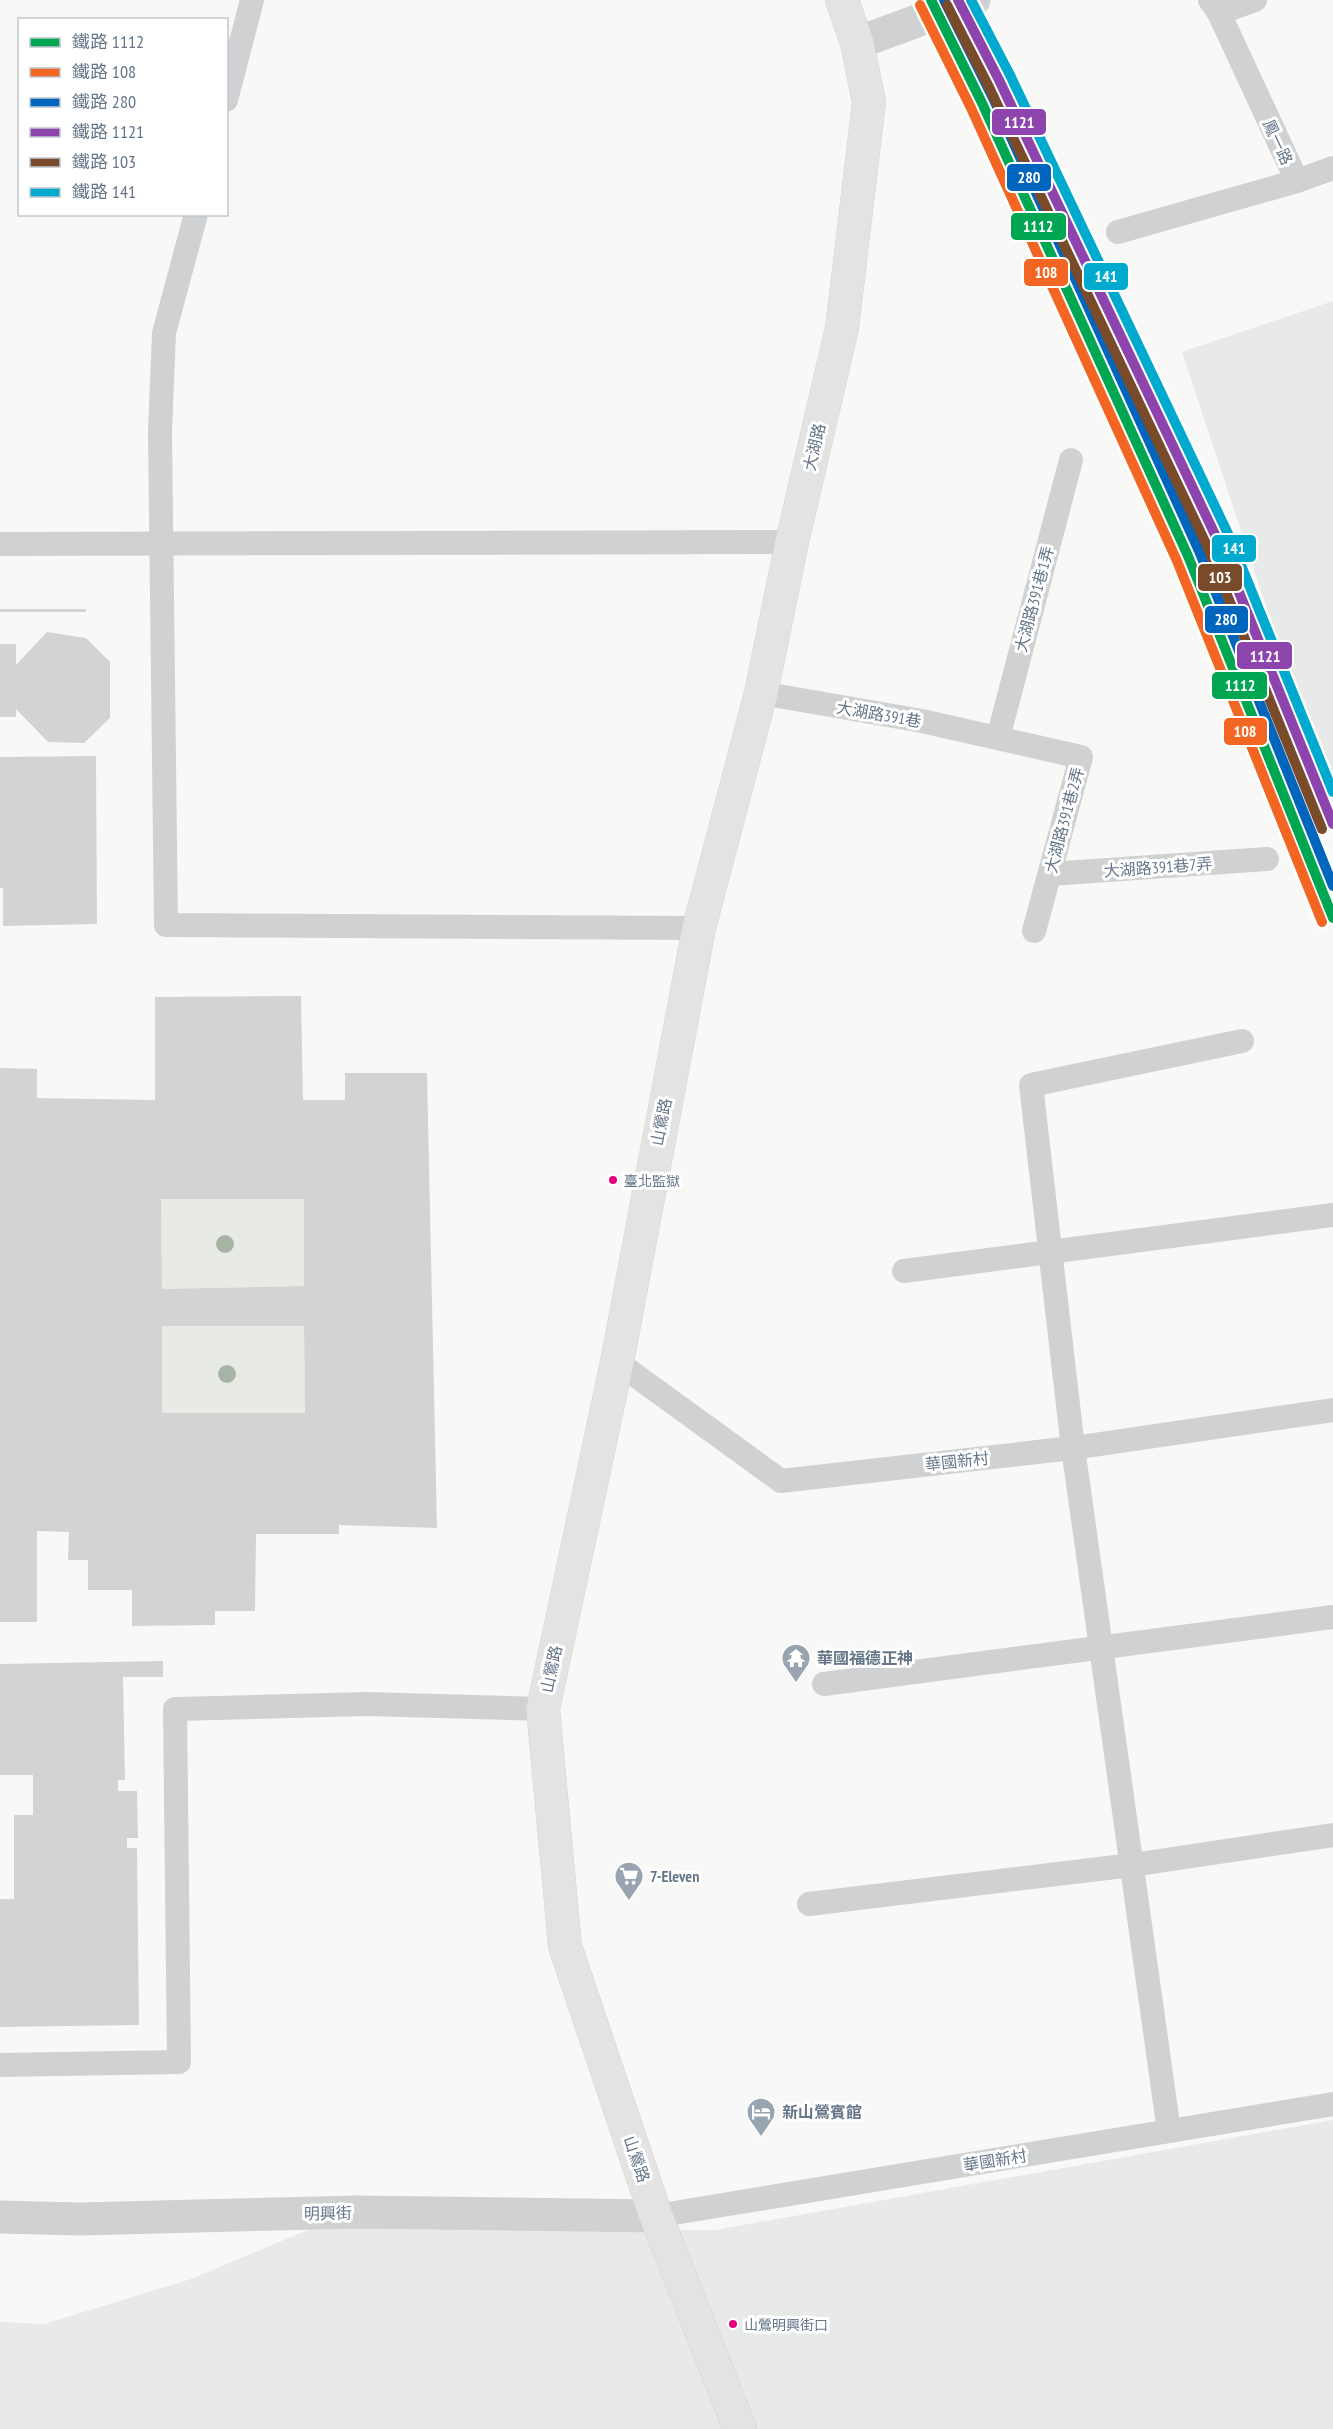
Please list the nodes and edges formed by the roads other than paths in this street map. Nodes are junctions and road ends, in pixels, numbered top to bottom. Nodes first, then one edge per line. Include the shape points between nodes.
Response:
1 (252, 0) edge
2 (842, 0) edge
3 (974, 0) edge
4 (1255, 0) edge
5 (1215, 6) edge
6 (857, 43) junction
7 (228, 92) edge
8 (1333, 168) edge
9 (1297, 181) junction
10 (195, 216) edge
11 (1118, 231) dead end
12 (1071, 460) dead end
13 (160, 542) junction
14 (792, 542) junction
15 (0, 544) edge
16 (760, 693) junction
17 (998, 738) junction
18 (1267, 859) dead end
19 (1050, 874) junction
20 (707, 891) joint
21 (699, 928) junction
22 (1034, 931) dead end
23 (1242, 1041) dead end
24 (1333, 1215) edge
25 (1051, 1251) junction
26 (904, 1271) dead end
27 (617, 1362) junction
28 (1333, 1410) edge
29 (1073, 1448) junction
30 (1333, 1617) edge
31 (1102, 1649) junction
32 (824, 1684) dead end
33 (543, 1709) junction
34 (1333, 1835) edge
35 (1132, 1865) junction
36 (809, 1904) dead end
37 (0, 2065) edge
38 (1333, 2104) edge
39 (1169, 2131) junction
40 (656, 2216) junction
41 (0, 2217) edge
42 (740, 2429) edge

1 - 7 lane
2 - 6 street, 大湖路
3 - 6 street
4 - 5 lane
5 - 9 lane, 鳳一路
6 - 14 street, 大湖路 via 869,102 842,328
8 - 9 lane
9 - 11 lane, 鳳一路
10 - 13 lane via 164,333
12 - 17 lane, 大湖路391巷1弄
13 - 14 lane
13 - 15 lane
13 - 21 lane via 166,925
14 - 16 street, 大湖路
16 - 17 lane, 大湖路391巷
16 - 20 street, 大湖路
17 - 19 lane, 大湖路391巷2弄 via 1081,757
18 - 19 lane, 大湖路391巷7弄
19 - 22 lane, 大湖路391巷2弄
20 - 21 street, 山鶯路
21 - 27 street, 山鶯路
23 - 25 lane via 1031,1085
24 - 25 lane
25 - 26 lane
25 - 29 lane
27 - 29 lane, 華國新村 via 781,1481
27 - 33 street, 山鶯路
28 - 29 lane, 華國新村
29 - 31 lane
30 - 31 lane
31 - 32 lane
31 - 35 lane
33 - 37 lane via 366,1704 175,1709 179,2062
33 - 40 street, 山鶯路 via 565,1946
34 - 35 lane
35 - 36 lane
35 - 39 lane
38 - 39 lane, 華國新村
39 - 40 lane, 華國新村
40 - 41 street, 明興街 via 358,2212 81,2219
40 - 42 street, 山鶯路

